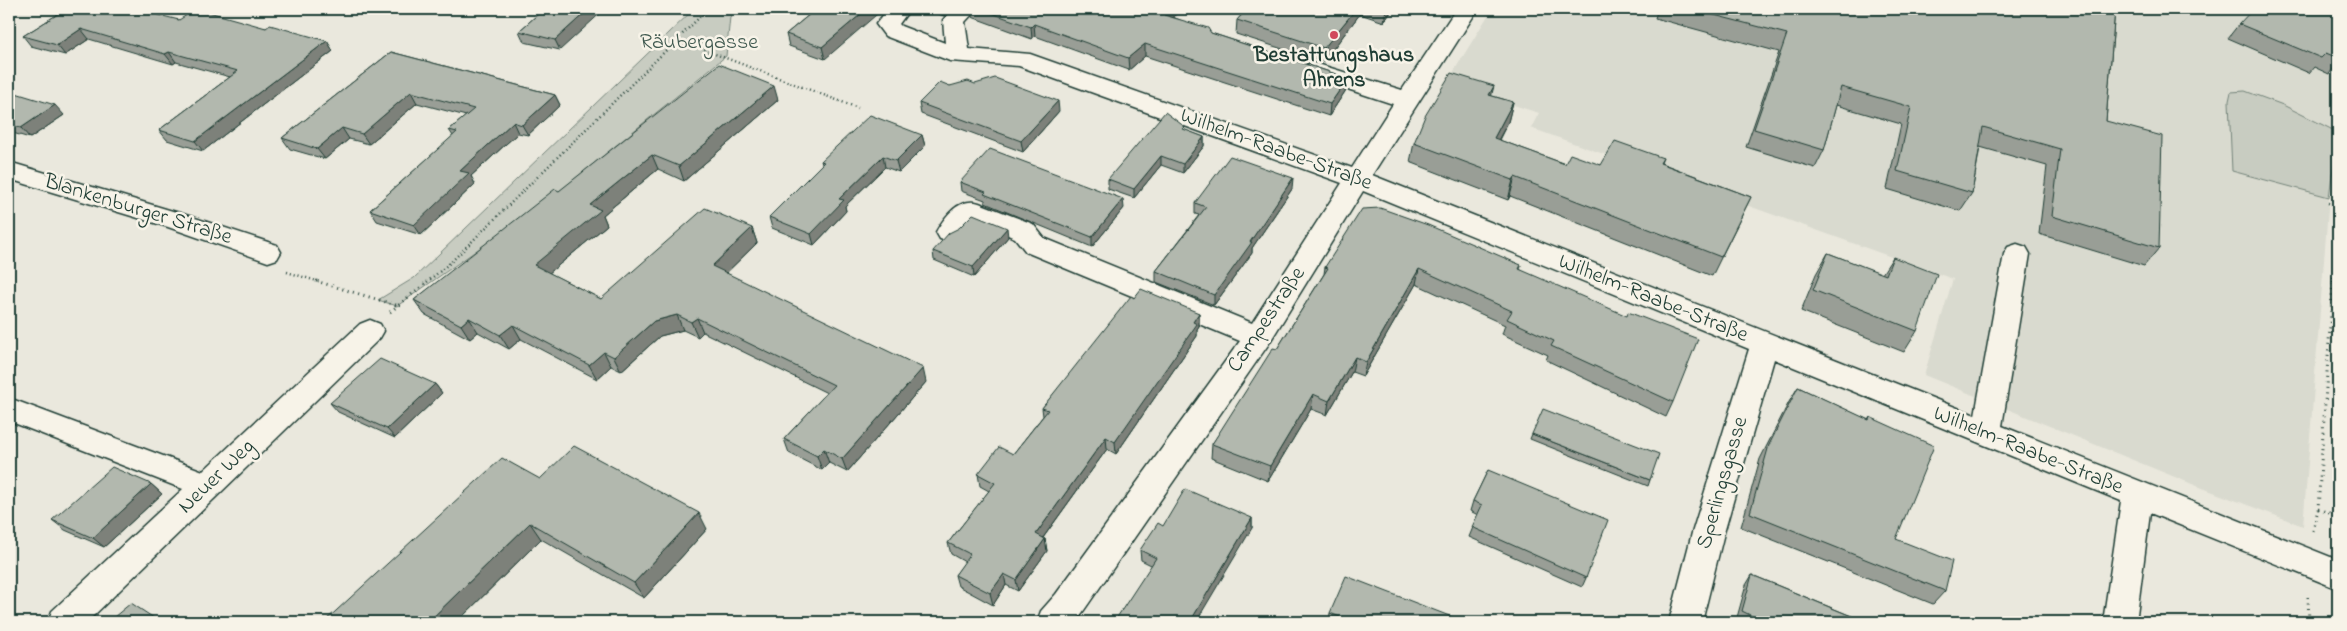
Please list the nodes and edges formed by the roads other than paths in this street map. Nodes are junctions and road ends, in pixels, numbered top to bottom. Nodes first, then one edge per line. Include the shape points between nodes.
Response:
1 (899, 9) edge
2 (966, 9) edge
3 (1467, 9) edge
4 (958, 56) junction
5 (1289, 62) edge
6 (1407, 100) junction
7 (9, 170) edge
8 (1358, 179) junction
9 (949, 232) edge
10 (268, 252) road end
11 (2017, 254) dead end
12 (370, 331) road end
13 (1258, 337) junction
14 (1764, 344) junction
15 (10, 409) edge
16 (1986, 434) junction
17 (208, 486) junction
18 (2138, 494) junction
19 (2338, 576) edge
20 (64, 622) edge
21 (1054, 622) edge
22 (1684, 622) edge
23 (2119, 622) edge

1 - 4 street, Wilhelm-Raabe-Straße via 887,24 893,31
2 - 4 street via 954,20
3 - 6 street, Campestraße
4 - 8 street, Wilhelm-Raabe-Straße via 1022,59
5 - 6 street
6 - 8 street, Campestraße
7 - 10 street, Blankenburger Straße
8 - 13 street, Campestraße
8 - 14 street, Wilhelm-Raabe-Straße
9 - 13 street via 970,209 1024,231 1034,245
11 - 16 street
12 - 17 street, Neuer Weg
13 - 21 street, Campestraße
14 - 16 street, Wilhelm-Raabe-Straße
14 - 22 street, Sperlingsgasse
15 - 17 street
16 - 18 street, Wilhelm-Raabe-Straße
17 - 20 street, Neuer Weg
18 - 19 street, Wilhelm-Raabe-Straße
18 - 23 street

